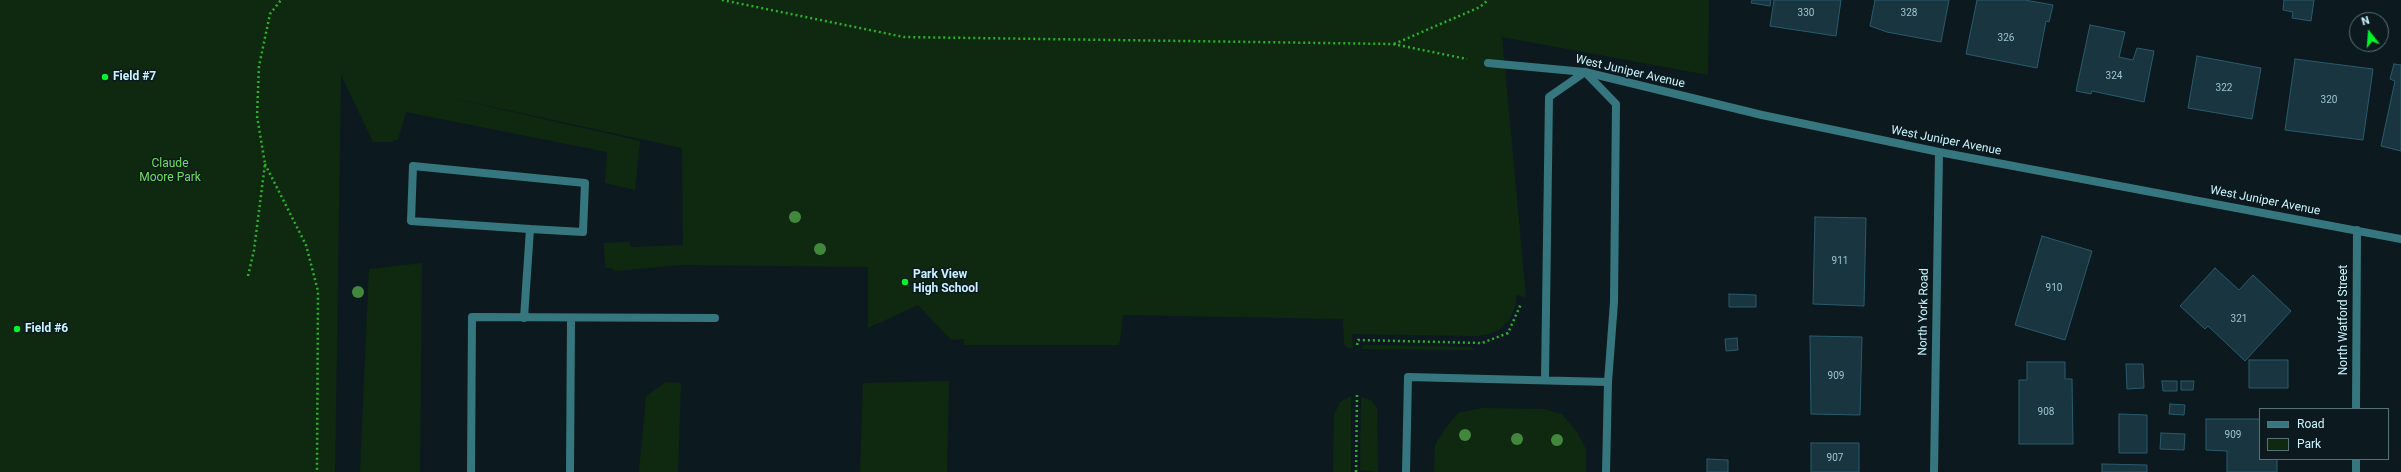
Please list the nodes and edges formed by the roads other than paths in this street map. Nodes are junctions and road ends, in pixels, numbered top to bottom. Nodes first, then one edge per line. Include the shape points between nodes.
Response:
1 (1488, 63) road end
2 (1584, 72) junction
3 (1939, 152) junction
4 (530, 229) junction
5 (2357, 230) junction
6 (2401, 239) edge
7 (524, 318) junction
8 (571, 318) junction
9 (715, 318) dead end
10 (1545, 379) junction
11 (1608, 382) junction
12 (2356, 408) edge
13 (2356, 460) edge
14 (472, 472) edge
15 (570, 472) edge
16 (1406, 472) edge
17 (1606, 472) edge
18 (1934, 472) edge
19 (2356, 472) edge

1 - 2 street, West Juniper Avenue
2 - 3 street, West Juniper Avenue via 1762,115
2 - 10 street via 1549,97
2 - 11 street via 1616,104 1614,302
3 - 5 street, West Juniper Avenue
3 - 18 street, North York Road
4 - 4 street via 410,221 413,166 585,183 584,232
4 - 7 street
5 - 6 street, West Juniper Avenue
5 - 12 street, North Watford Street
7 - 8 street
7 - 14 street via 472,318
8 - 9 street
8 - 15 street
10 - 11 street
10 - 16 street via 1408,377
11 - 17 street
13 - 19 street

